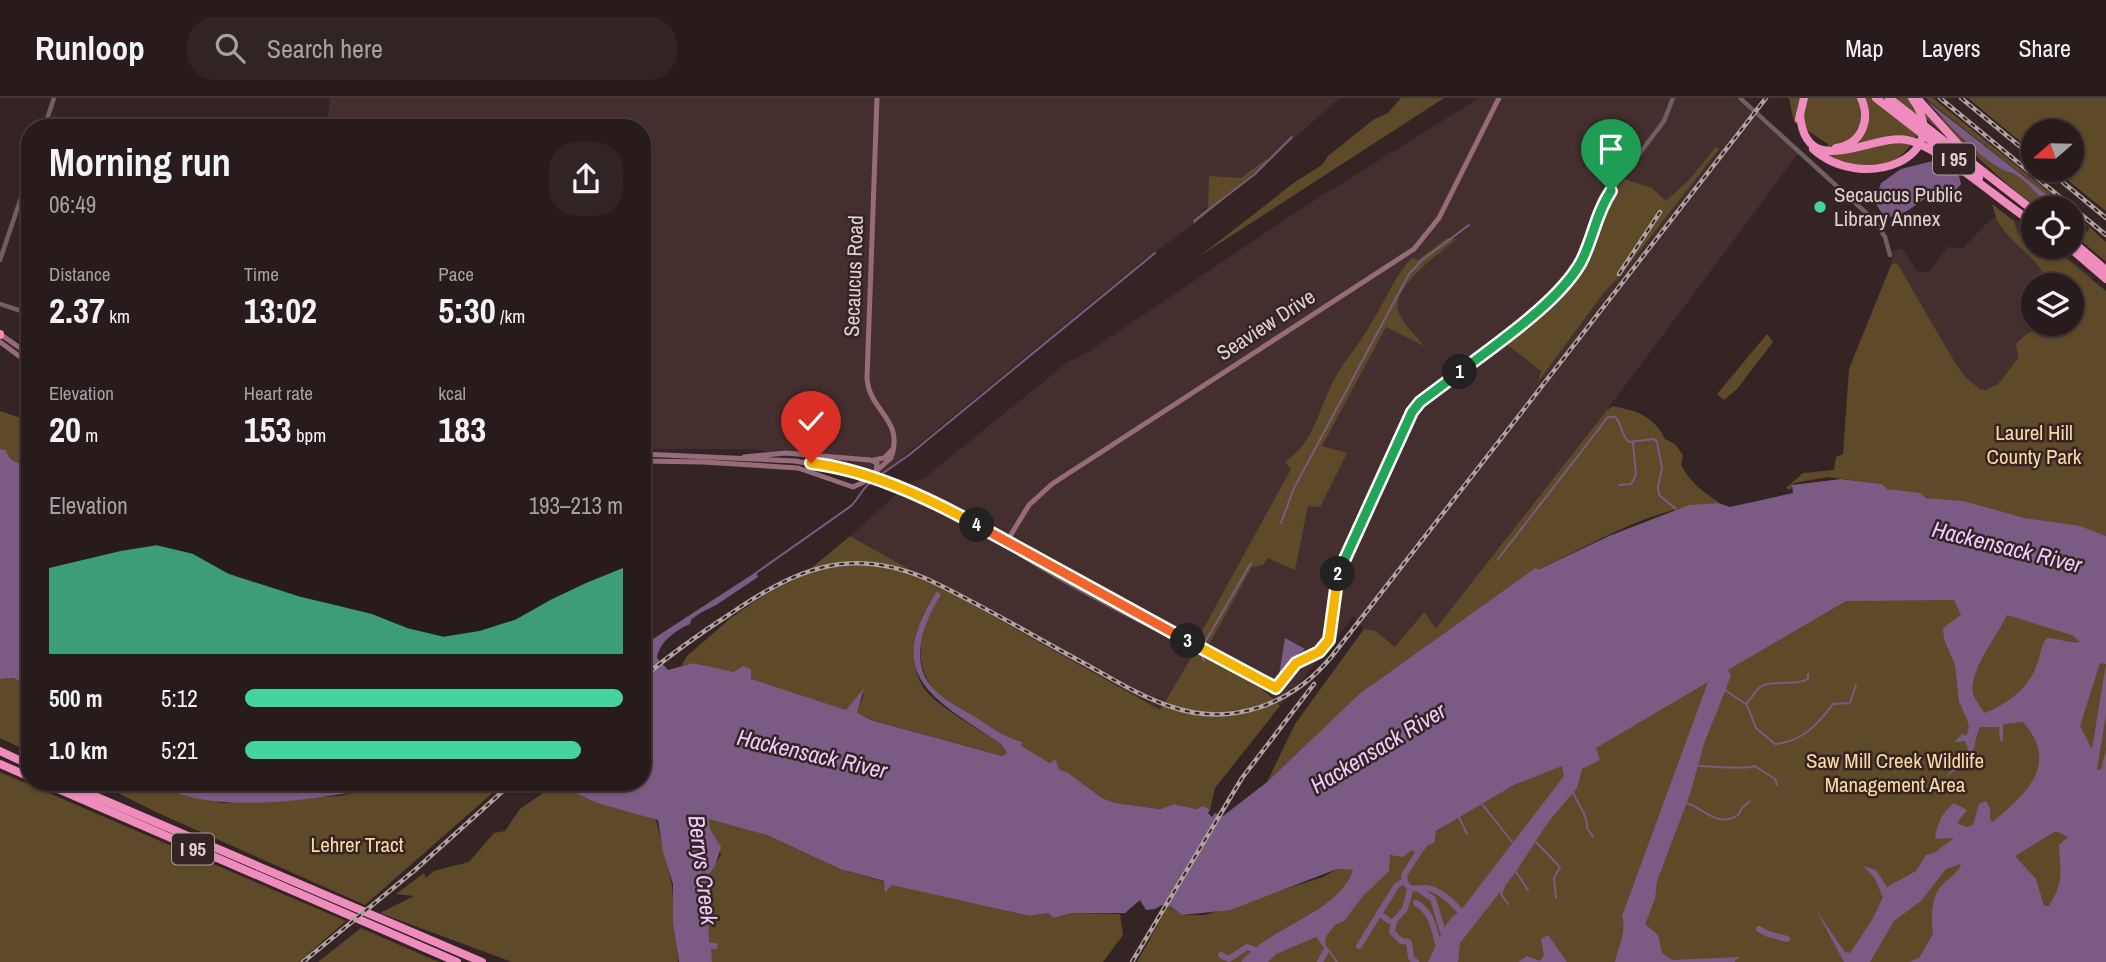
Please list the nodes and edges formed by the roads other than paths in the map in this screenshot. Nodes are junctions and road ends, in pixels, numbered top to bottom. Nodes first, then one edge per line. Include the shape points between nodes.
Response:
1 (54, 98) edge
2 (877, 98) edge
3 (1499, 98) edge
4 (1673, 98) edge
5 (1807, 98) edge
6 (1861, 98) edge
7 (1876, 98) edge
8 (1889, 98) edge
9 (1915, 98) edge
10 (1742, 100) edge
11 (1800, 114) junction
12 (47, 119) edge
13 (2002, 187) junction
14 (21, 198) edge
15 (2021, 201) edge
16 (2021, 211) edge
17 (2021, 212) edge
18 (2084, 251) edge
19 (1890, 255) dead end
20 (2083, 259) edge
21 (0, 260) edge
22 (2106, 270) edge
23 (2106, 279) edge
24 (0, 304) edge
25 (21, 311) edge
26 (0, 334) edge
27 (0, 342) edge
28 (21, 349) edge
29 (21, 357) edge
30 (894, 447) junction
31 (651, 454) edge
32 (734, 458) junction
33 (757, 460) junction
34 (870, 460) junction
35 (651, 461) edge
36 (703, 462) junction
37 (876, 472) junction
38 (1007, 541) junction
39 (0, 753) edge
40 (21, 763) edge
41 (0, 764) edge
42 (21, 773) edge
43 (63, 791) edge
44 (83, 791) edge
45 (457, 962) edge
46 (482, 962) edge

1 - 12 street
2 - 30 main road, Secaucus Road via 867,383 872,399 892,425
3 - 38 main road, Seaview Drive via 1439,218 1414,249 1052,484 1029,505
4 - 38 street via 1664,121 1604,201 1573,274 1533,316 1412,412 1339,570 1329,640 1323,649 1296,663 1276,688 1188,641 1155,631 1011,549
5 - 6 highway via 1810,135 1831,147 1845,146 1862,131 1866,115
5 - 11 highway
7 - 16 highway, I 95
8 - 13 highway, I 95
9 - 11 highway via 1921,117 1919,141 1907,158 1886,168 1853,168 1821,155 1803,134
9 - 13 highway
10 - 19 street via 1874,220
11 - 17 highway via 1808,139 1827,151 1896,139 1922,145
13 - 15 highway, I 95
14 - 21 street
18 - 22 highway
20 - 23 highway
24 - 25 street
26 - 28 main road
27 - 29 main road
30 - 34 main road via 884,458
30 - 37 main road via 890,461
31 - 32 main road
32 - 33 main road
32 - 34 main road via 786,453
33 - 36 main road
33 - 38 main road via 817,464 861,476 941,505
34 - 37 main road via 877,463
35 - 36 main road
36 - 37 main road via 795,468 853,487
39 - 40 highway
41 - 42 highway
43 - 45 highway, I 95
44 - 46 highway, I 95

